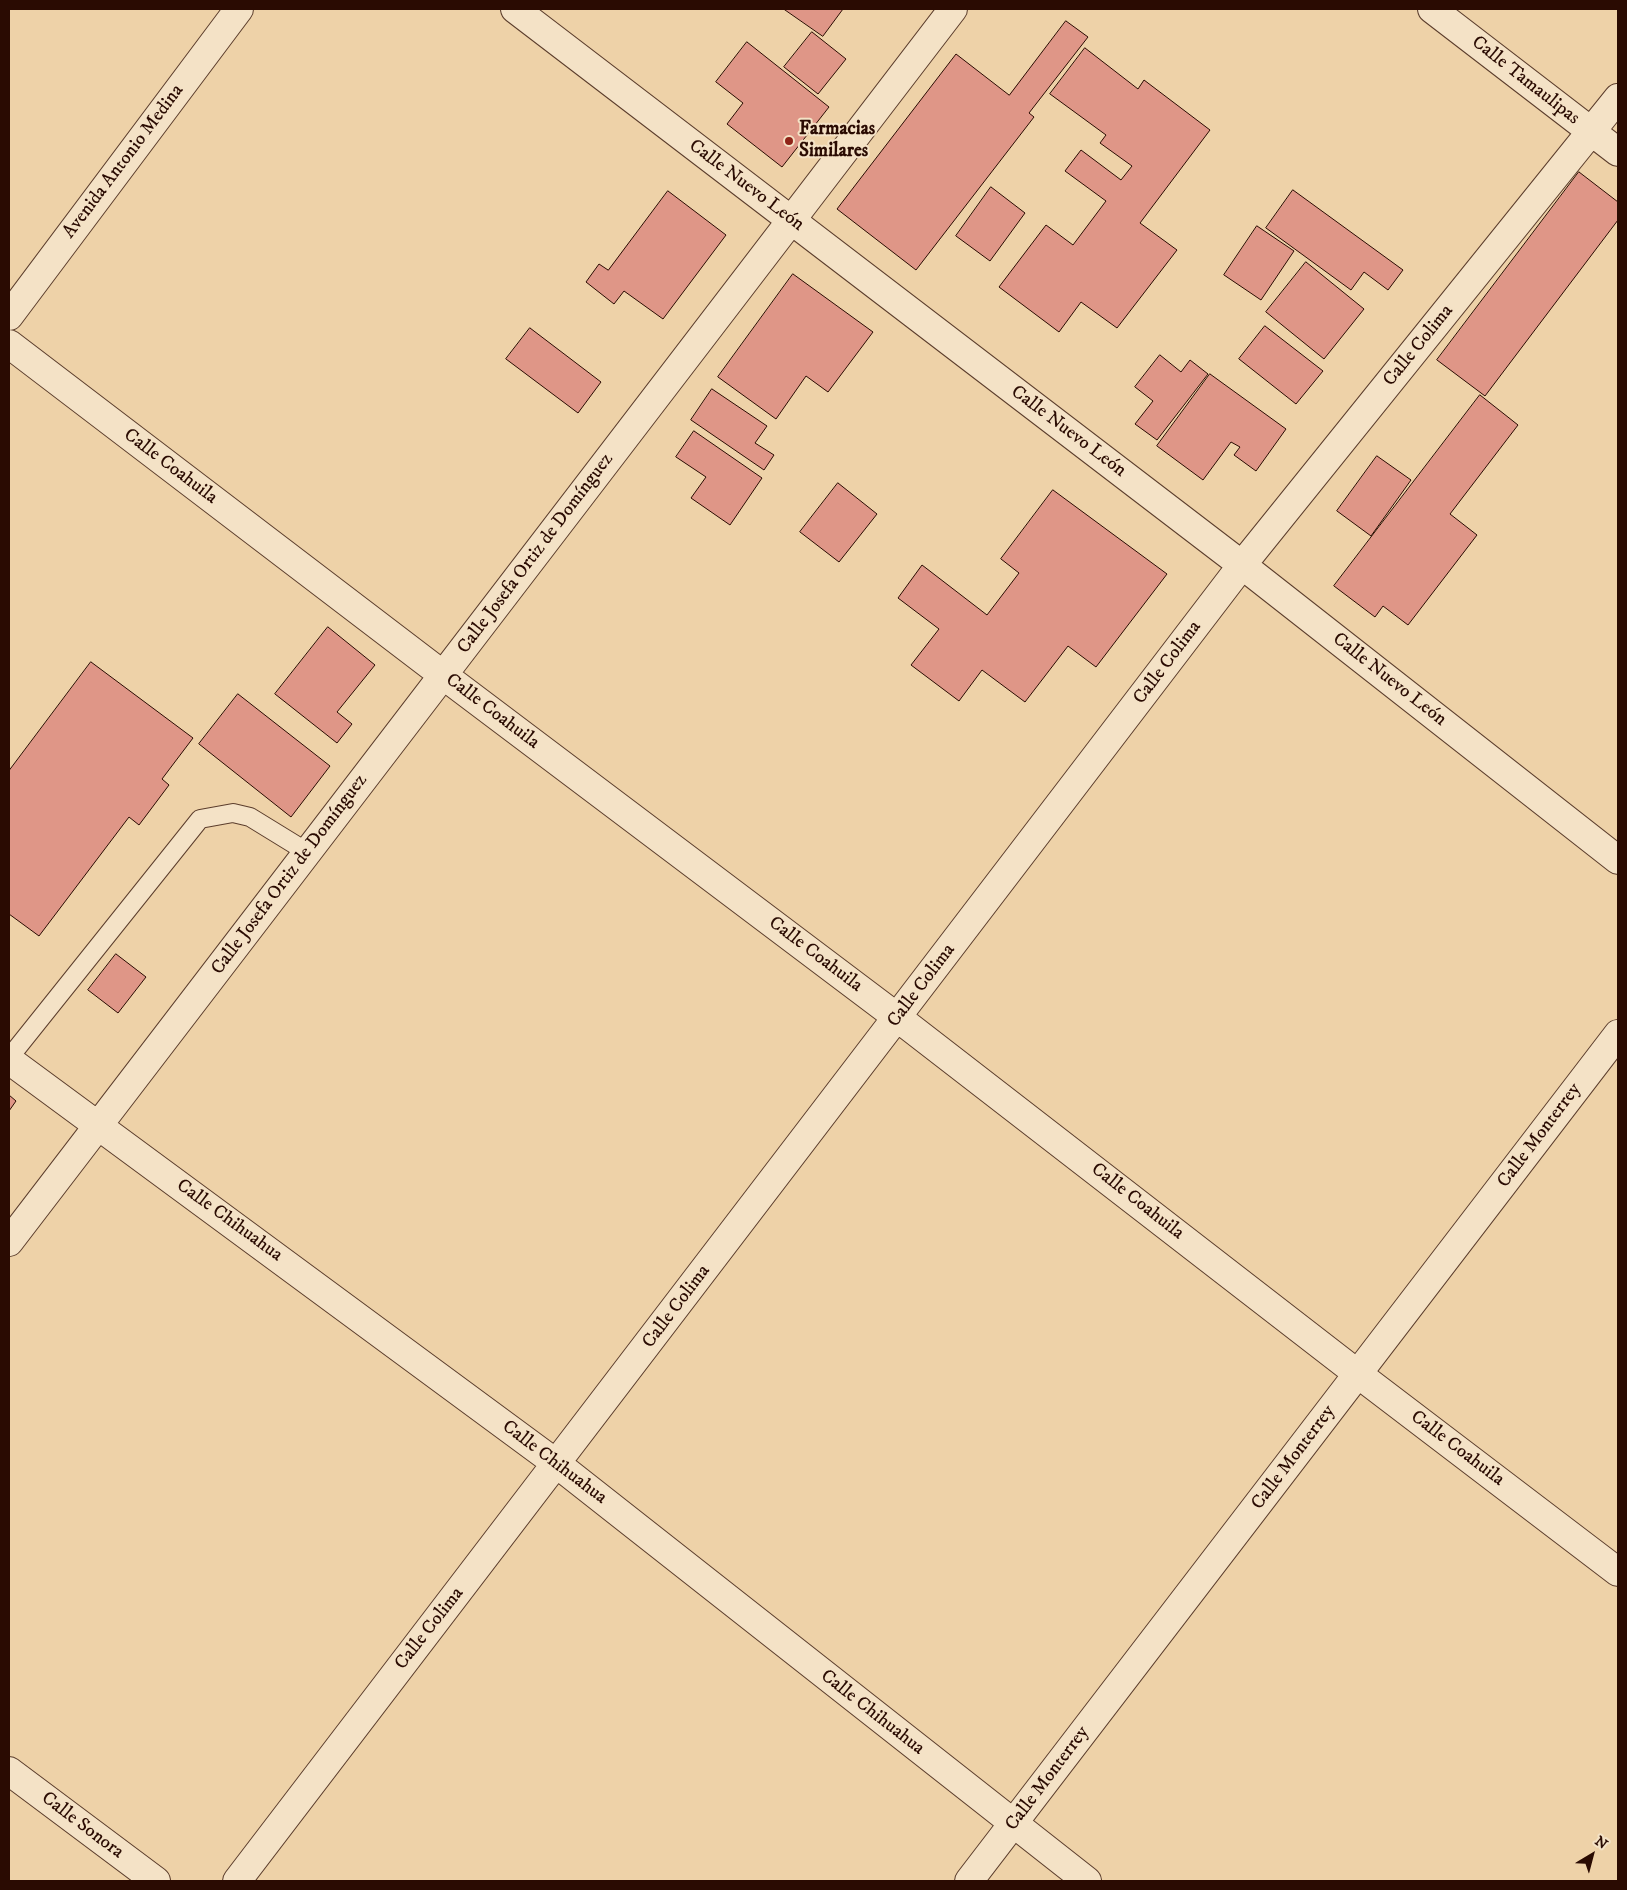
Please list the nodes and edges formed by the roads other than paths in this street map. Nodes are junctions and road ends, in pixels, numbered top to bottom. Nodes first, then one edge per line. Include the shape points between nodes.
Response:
1 (239, 9) edge
2 (515, 9) edge
3 (953, 9) edge
4 (1432, 9) edge
5 (1618, 98) edge
6 (1592, 132) junction
7 (1618, 152) edge
8 (791, 221) junction
9 (9, 316) edge
10 (9, 344) edge
11 (1242, 565) junction
12 (443, 675) junction
13 (307, 852) junction
14 (1618, 860) edge
15 (898, 1018) junction
16 (1618, 1034) edge
17 (9, 1059) edge
18 (98, 1125) junction
19 (9, 1242) edge
20 (1358, 1374) junction
21 (557, 1464) junction
22 (1618, 1572) edge
23 (9, 1771) edge
24 (1013, 1824) junction
25 (156, 1881) edge
26 (236, 1881) edge
27 (970, 1881) edge
28 (1087, 1881) edge

1 - 9 street, Avenida Antonio Medina
2 - 8 street, Calle Nuevo León
3 - 8 street, Calle Josefa Ortiz de Domínguez
4 - 6 street, Calle Tamaulipas
5 - 6 street, Calle Colima
6 - 7 street, Calle Tamaulipas
6 - 11 street, Calle Colima
8 - 11 street, Calle Nuevo León
8 - 12 street, Calle Josefa Ortiz de Domínguez
10 - 12 street, Calle Coahuila
11 - 14 street, Calle Nuevo León
11 - 15 street, Calle Colima
12 - 13 street, Calle Josefa Ortiz de Domínguez
12 - 15 street, Calle Coahuila
13 - 17 lane via 250,817 232,813 200,819
13 - 18 street, Calle Josefa Ortiz de Domínguez
15 - 20 street, Calle Coahuila
15 - 21 street, Calle Colima
16 - 20 street, Calle Monterrey
17 - 18 street, Calle Chihuahua
18 - 19 street, Calle Josefa Ortiz de Domínguez
18 - 21 street, Calle Chihuahua
20 - 22 street, Calle Coahuila
20 - 24 street, Calle Monterrey
21 - 24 street, Calle Chihuahua
21 - 26 street, Calle Colima
23 - 25 street, Calle Sonora
24 - 27 street, Calle Monterrey
24 - 28 street, Calle Chihuahua

